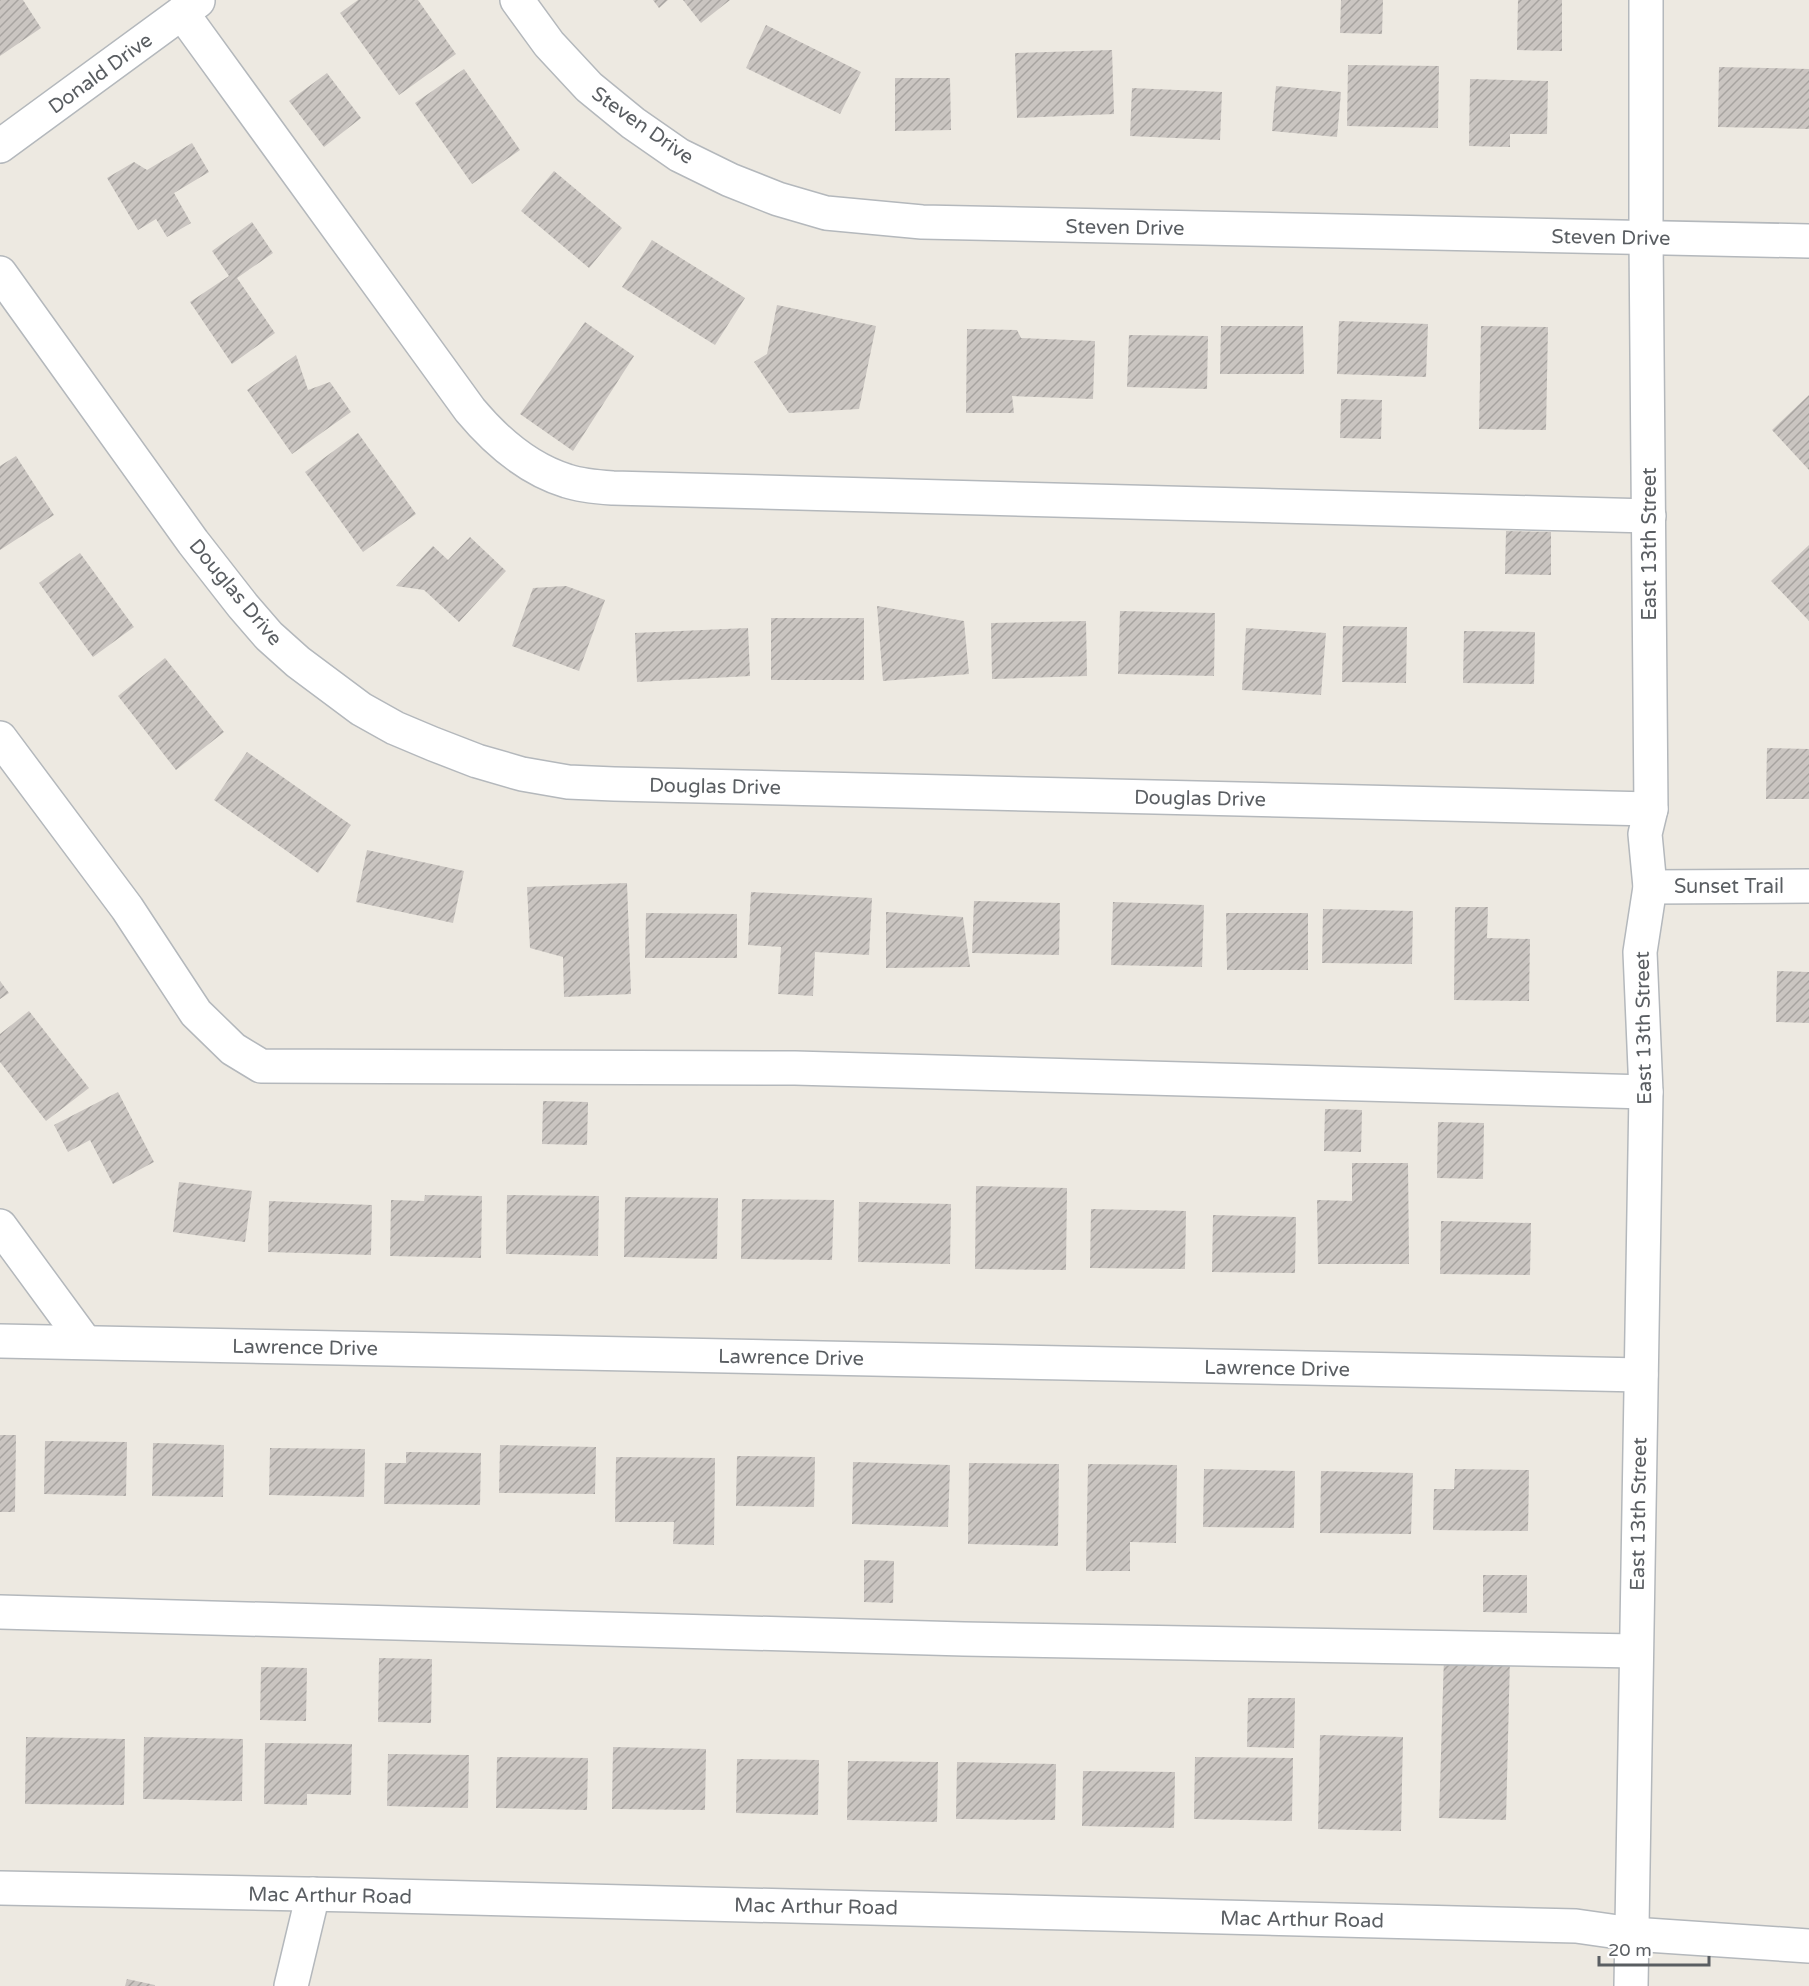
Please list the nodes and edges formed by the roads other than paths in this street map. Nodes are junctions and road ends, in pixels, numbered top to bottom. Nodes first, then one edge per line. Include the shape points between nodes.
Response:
1 (517, 0) edge
2 (1646, 0) edge
3 (191, 7) edge
4 (0, 146) edge
5 (1646, 238) junction
6 (1809, 241) edge
7 (0, 273) edge
8 (1649, 516) junction
9 (0, 738) edge
10 (1651, 809) junction
11 (1809, 886) edge
12 (1650, 887) junction
13 (1646, 1092) junction
14 (0, 1226) edge
15 (0, 1341) edge
16 (85, 1342) junction
17 (1641, 1375) junction
18 (0, 1612) edge
19 (1636, 1651) junction
20 (0, 1888) edge
21 (312, 1894) junction
22 (1632, 1934) junction
23 (1809, 1946) edge
24 (291, 1986) edge
25 (1631, 1986) edge

1 - 5 street, Steven Drive via 549,44 589,87 633,123 680,155 730,180 826,213 922,222
2 - 5 street, East 13th Street
3 - 4 street, Donald Drive
3 - 8 street via 476,417 512,451 568,482 625,489
5 - 6 street, Steven Drive
5 - 8 street, East 13th Street
7 - 10 street, Douglas Drive via 193,542 269,636 361,710 477,761 568,782
8 - 10 street, East 13th Street
9 - 13 street via 127,908 196,1013 233,1049 261,1066 795,1068
10 - 12 street, East 13th Street via 1645,834
11 - 12 street, Sunset Trail
12 - 13 street, East 13th Street via 1640,952
13 - 17 street, East 13th Street
14 - 16 street
15 - 16 street, Lawrence Drive
16 - 17 street, Lawrence Drive
17 - 19 street, East 13th Street
18 - 19 street via 964,1639
19 - 22 street, East 13th Street
20 - 21 street, Mac Arthur Road
21 - 22 street, Mac Arthur Road via 1576,1926
21 - 24 street
22 - 23 street, Mac Arthur Road
22 - 25 street, East 13th Street

